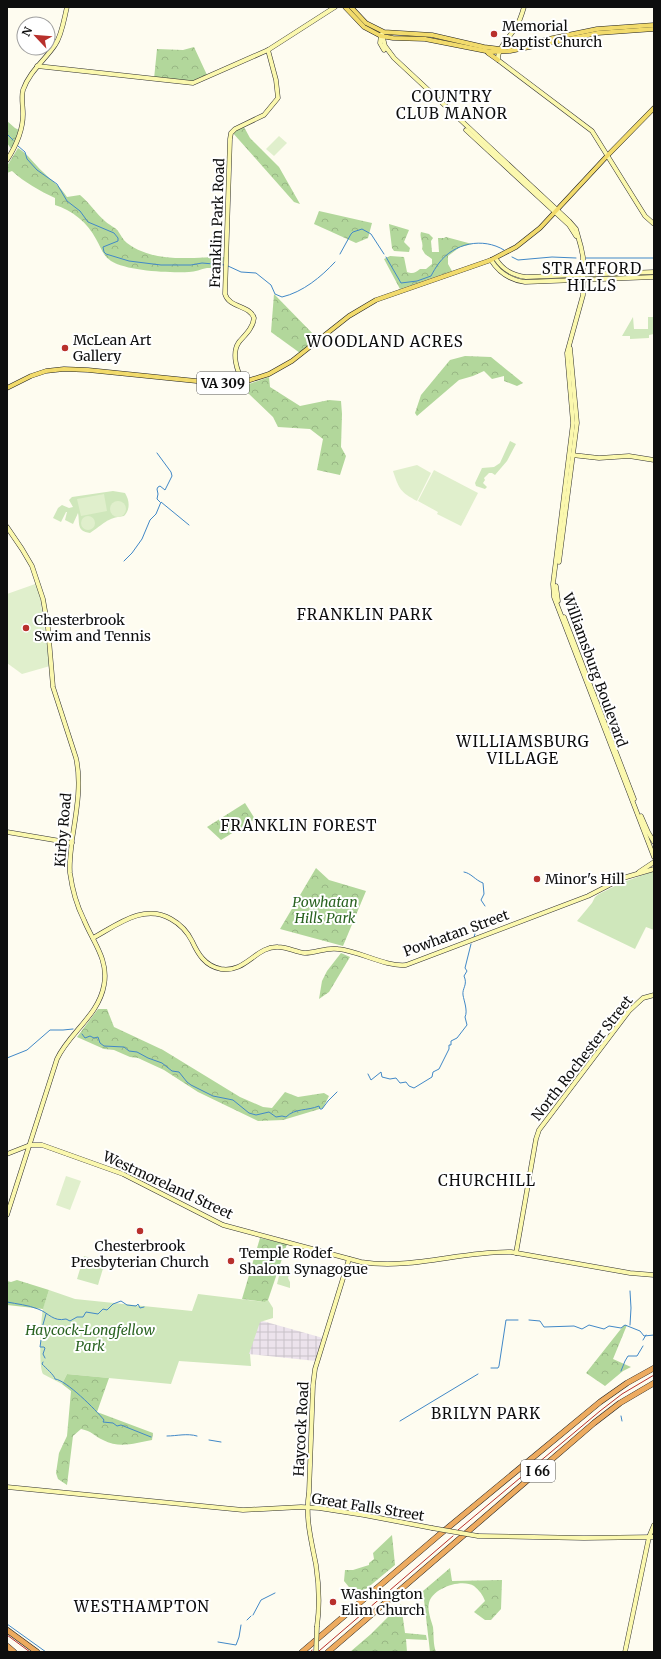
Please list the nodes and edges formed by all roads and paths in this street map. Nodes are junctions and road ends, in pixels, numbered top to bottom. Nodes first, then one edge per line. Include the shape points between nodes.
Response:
1 (67, 7) edge
2 (335, 7) edge
3 (345, 7) edge
4 (351, 7) edge
5 (524, 7) edge
6 (654, 25) edge
7 (654, 29) edge
8 (382, 34) junction
9 (505, 42) junction
10 (509, 48) junction
11 (268, 50) junction
12 (486, 51) junction
13 (500, 51) junction
14 (498, 60) junction
15 (37, 66) junction
16 (506, 67) junction
17 (654, 108) edge
18 (607, 156) junction
19 (7, 160) edge
20 (556, 212) junction
21 (654, 224) edge
22 (493, 259) junction
23 (654, 272) edge
24 (582, 276) junction
25 (654, 277) edge
26 (243, 382) junction
27 (7, 388) edge
28 (572, 455) junction
29 (654, 460) edge
30 (7, 527) edge
31 (7, 832) edge
32 (654, 842) edge
33 (72, 843) junction
34 (654, 857) edge
35 (654, 862) edge
36 (654, 869) edge
37 (635, 874) junction
38 (93, 938) junction
39 (654, 995) edge
40 (30, 1145) junction
41 (7, 1154) edge
42 (7, 1215) edge
43 (516, 1253) junction
44 (349, 1259) junction
45 (654, 1275) edge
46 (654, 1368) edge
47 (654, 1383) edge
48 (7, 1487) edge
49 (306, 1507) junction
50 (654, 1525) edge
51 (439, 1536) junction
52 (649, 1537) junction
53 (654, 1537) edge
54 (7, 1630) edge
55 (348, 1635) junction
56 (7, 1646) edge
57 (14, 1652) edge
58 (37, 1652) edge
59 (297, 1652) edge
60 (302, 1652) edge
61 (316, 1652) edge
62 (328, 1652) edge
63 (332, 1652) edge
64 (625, 1652) edge

1 - 15 main road via 57,41
2 - 11 main road
3 - 8 main road via 364,27
4 - 8 main road
5 - 9 main road via 516,27
6 - 10 main road via 597,29
7 - 13 main road via 598,32
8 - 12 main road via 425,39
8 - 13 main road via 432,35
8 - 20 main road, Williamsburg Boulevard via 386,48 394,58
9 - 10 main road
9 - 13 main road
10 - 13 main road
11 - 15 main road via 190,84
11 - 26 main road, Franklin Park Road via 278,98 264,115 235,129 230,136 225,294 226,298 250,312 254,318 250,329 236,348 237,368
12 - 13 main road
12 - 14 main road
13 - 14 main road
13 - 16 main road
14 - 16 main road
15 - 19 main road via 23,90 21,130
16 - 18 main road via 592,131
17 - 18 main road, VA 309
18 - 20 main road, VA 309
18 - 21 main road via 645,216
20 - 22 main road, VA 309 via 516,248
20 - 24 main road, Williamsburg Boulevard via 576,229 583,257
22 - 24 main road via 503,268 526,278
22 - 26 main road, VA 309 via 376,300 349,316 284,366
23 - 24 main road
24 - 25 main road
24 - 28 main road, Williamsburg Boulevard via 582,300 567,354 573,423
26 - 27 main road, VA 309 via 208,383 73,369 46,371
28 - 29 main road via 599,458 629,456
28 - 32 main road, Williamsburg Boulevard via 556,584 557,599 633,797
28 - 34 main road, Williamsburg Boulevard via 553,584 554,597
30 - 33 main road, Kirby Road via 32,566 43,599 48,628 52,687 78,764
31 - 33 main road
33 - 38 main road, Kirby Road via 71,879 83,918
35 - 37 main road
36 - 37 main road
37 - 38 main road, Powhatan Street via 588,896 402,965 338,949 301,952 278,947 265,950 236,968 218,969 201,958 179,924 169,917 153,913 135,916
38 - 40 main road, Kirby Road via 103,962 103,989 92,1011 59,1055
39 - 43 main road, North Rochester Street via 635,1004 542,1126 536,1142
40 - 41 main road
40 - 42 main road, Kirby Road
40 - 44 main road, Westmoreland Street via 42,1146 123,1174 223,1225
43 - 44 main road, Westmoreland Street via 396,1263 366,1263
43 - 45 main road, Westmoreland Street
44 - 49 main road, Haycock Road via 314,1377 309,1492
46 - 51 highway, I 66 via 600,1402
47 - 55 highway, I 66 via 620,1403 594,1423
48 - 49 main road, Great Falls Street via 243,1510
49 - 52 main road, Great Falls Street, bridge via 478,1536
49 - 61 main road, Haycock Road, bridge via 318,1583
50 - 52 main road
51 - 59 highway
51 - 60 highway, I 66
52 - 53 main road, Great Falls Street
52 - 64 main road
54 - 58 highway
55 - 62 highway, I 66
55 - 63 highway
56 - 57 highway

